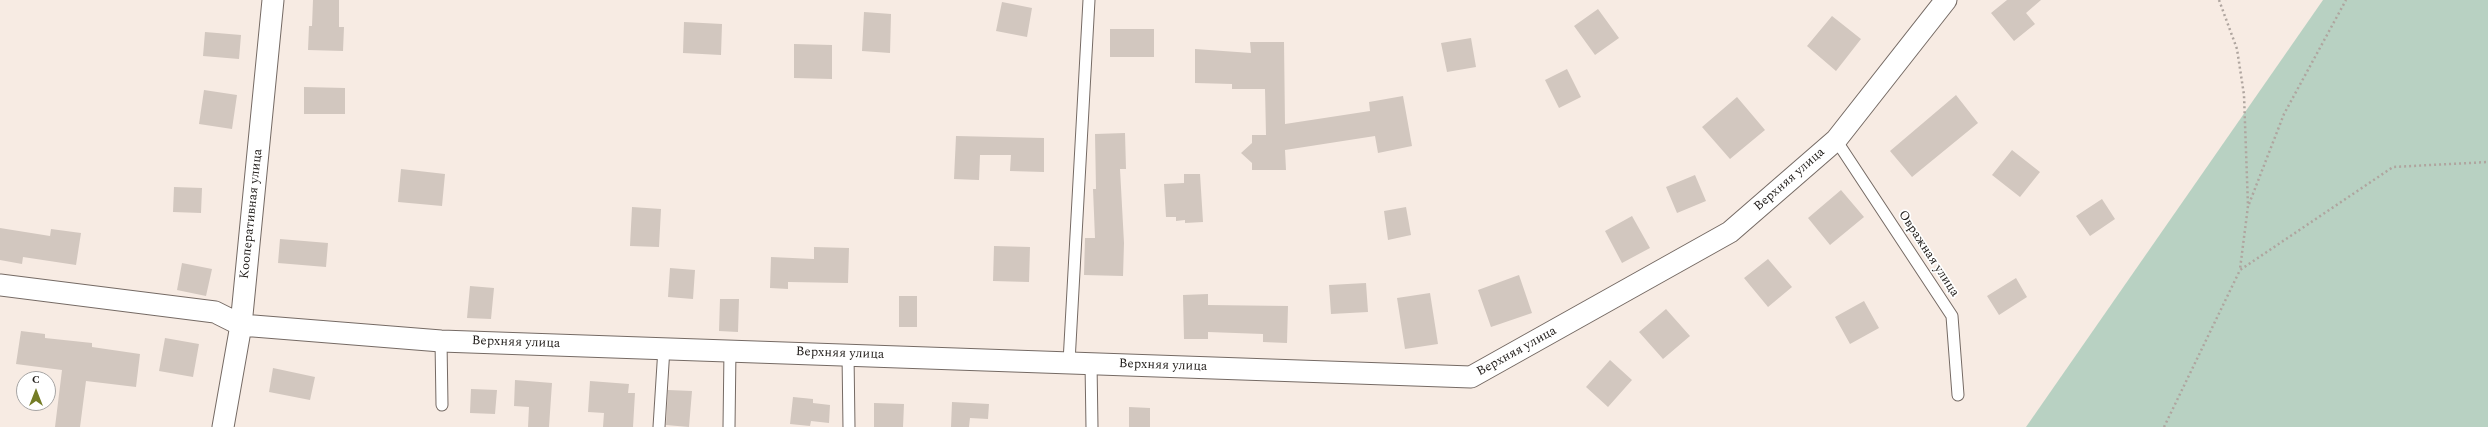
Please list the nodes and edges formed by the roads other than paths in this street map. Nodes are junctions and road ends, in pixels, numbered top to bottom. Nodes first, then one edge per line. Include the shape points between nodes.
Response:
1 (272, 0) edge
2 (1089, 0) edge
3 (1946, 0) edge
4 (1836, 140) junction
5 (0, 285) edge
6 (241, 325) junction
7 (441, 341) junction
8 (664, 348) junction
9 (730, 350) junction
10 (848, 354) junction
11 (1069, 362) junction
12 (1091, 363) junction
13 (1958, 395) dead end
14 (442, 405) dead end
15 (223, 427) edge
16 (659, 427) edge
17 (729, 427) edge
18 (849, 427) edge
19 (1092, 427) edge

1 - 6 street, Кооперативная улица
2 - 11 lane
3 - 4 street, Верхняя улица
4 - 12 street, Верхняя улица via 1730,232 1472,377
4 - 13 lane, Овражная улица via 1952,316
5 - 6 street via 215,312
6 - 7 street, Верхняя улица
6 - 15 street, Кооперативная улица
7 - 8 street, Верхняя улица
7 - 14 lane
8 - 9 street, Верхняя улица
8 - 16 lane
9 - 10 street, Верхняя улица
9 - 17 lane
10 - 11 street, Верхняя улица
10 - 18 lane
11 - 12 street, Верхняя улица
12 - 19 lane

